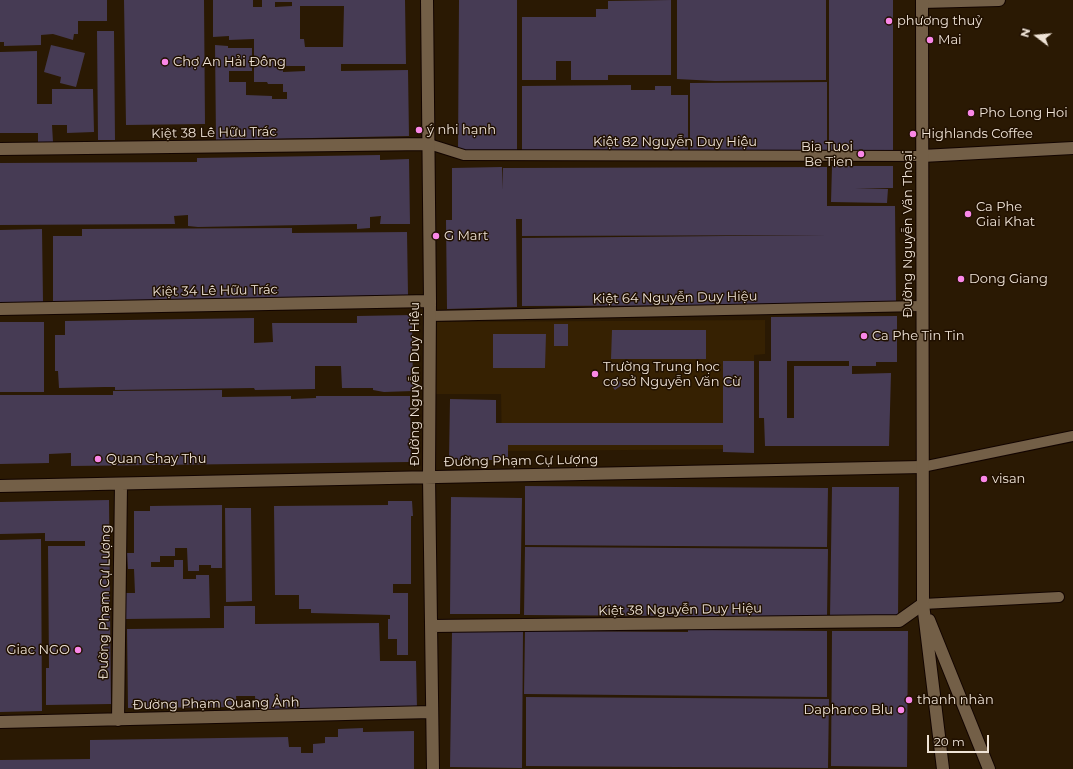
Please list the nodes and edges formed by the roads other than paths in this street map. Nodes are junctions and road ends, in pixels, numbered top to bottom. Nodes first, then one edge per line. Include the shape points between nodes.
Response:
1 (427, 0) edge
2 (999, 0) edge
3 (922, 1) edge
4 (429, 144) junction
5 (1073, 148) edge
6 (0, 149) edge
7 (922, 156) junction
8 (430, 301) junction
9 (922, 306) junction
10 (0, 309) edge
11 (429, 316) junction
12 (1073, 436) edge
13 (922, 467) junction
14 (429, 477) junction
15 (121, 485) junction
16 (0, 486) edge
17 (1059, 597) dead end
18 (923, 604) junction
19 (432, 626) junction
20 (432, 712) junction
21 (118, 720) junction
22 (0, 722) edge
23 (433, 769) edge
24 (943, 769) edge
25 (990, 769) edge

1 - 4 street, Đường Nguyễn Duy Hiệu
2 - 3 street
3 - 7 street, Đường Nguyễn Văn Thoại
4 - 6 street, Kiệt 38 Lê Hữu Trác
4 - 7 lane, Kiệt 82 Nguyễn Duy Hiệu via 464,155
4 - 8 street, Đường Nguyễn Duy Hiệu
5 - 7 street
7 - 9 street, Đường Nguyễn Văn Thoại
8 - 10 street, Kiệt 34 Lê Hữu Trác
8 - 11 street, Đường Nguyễn Duy Hiệu
9 - 11 lane, Kiệt 64 Nguyễn Duy Hiệu
9 - 13 street, Đường Nguyễn Văn Thoại
11 - 14 street, Đường Nguyễn Duy Hiệu
12 - 13 lane
13 - 14 street, Đường Phạm Cự Lượng
13 - 18 street, Đường Nguyễn Văn Thoại
14 - 15 street, Đường Phạm Cự Lượng
14 - 19 street, Đường Nguyễn Duy Hiệu
15 - 16 street, Đường Phạm Cự Lượng
15 - 21 street, Đường Phạm Cự Lượng
17 - 18 lane
18 - 19 street, Kiệt 38 Nguyễn Duy Hiệu via 899,621
18 - 24 street, Đường Nguyễn Văn Thoại
18 - 25 street, Đường Nguyễn Văn Thoại
19 - 20 street, Đường Nguyễn Duy Hiệu
20 - 21 street, Đường Phạm Quang Ảnh
20 - 23 street, Đường Nguyễn Duy Hiệu
21 - 22 street, Đường Phạm Quang Ảnh

